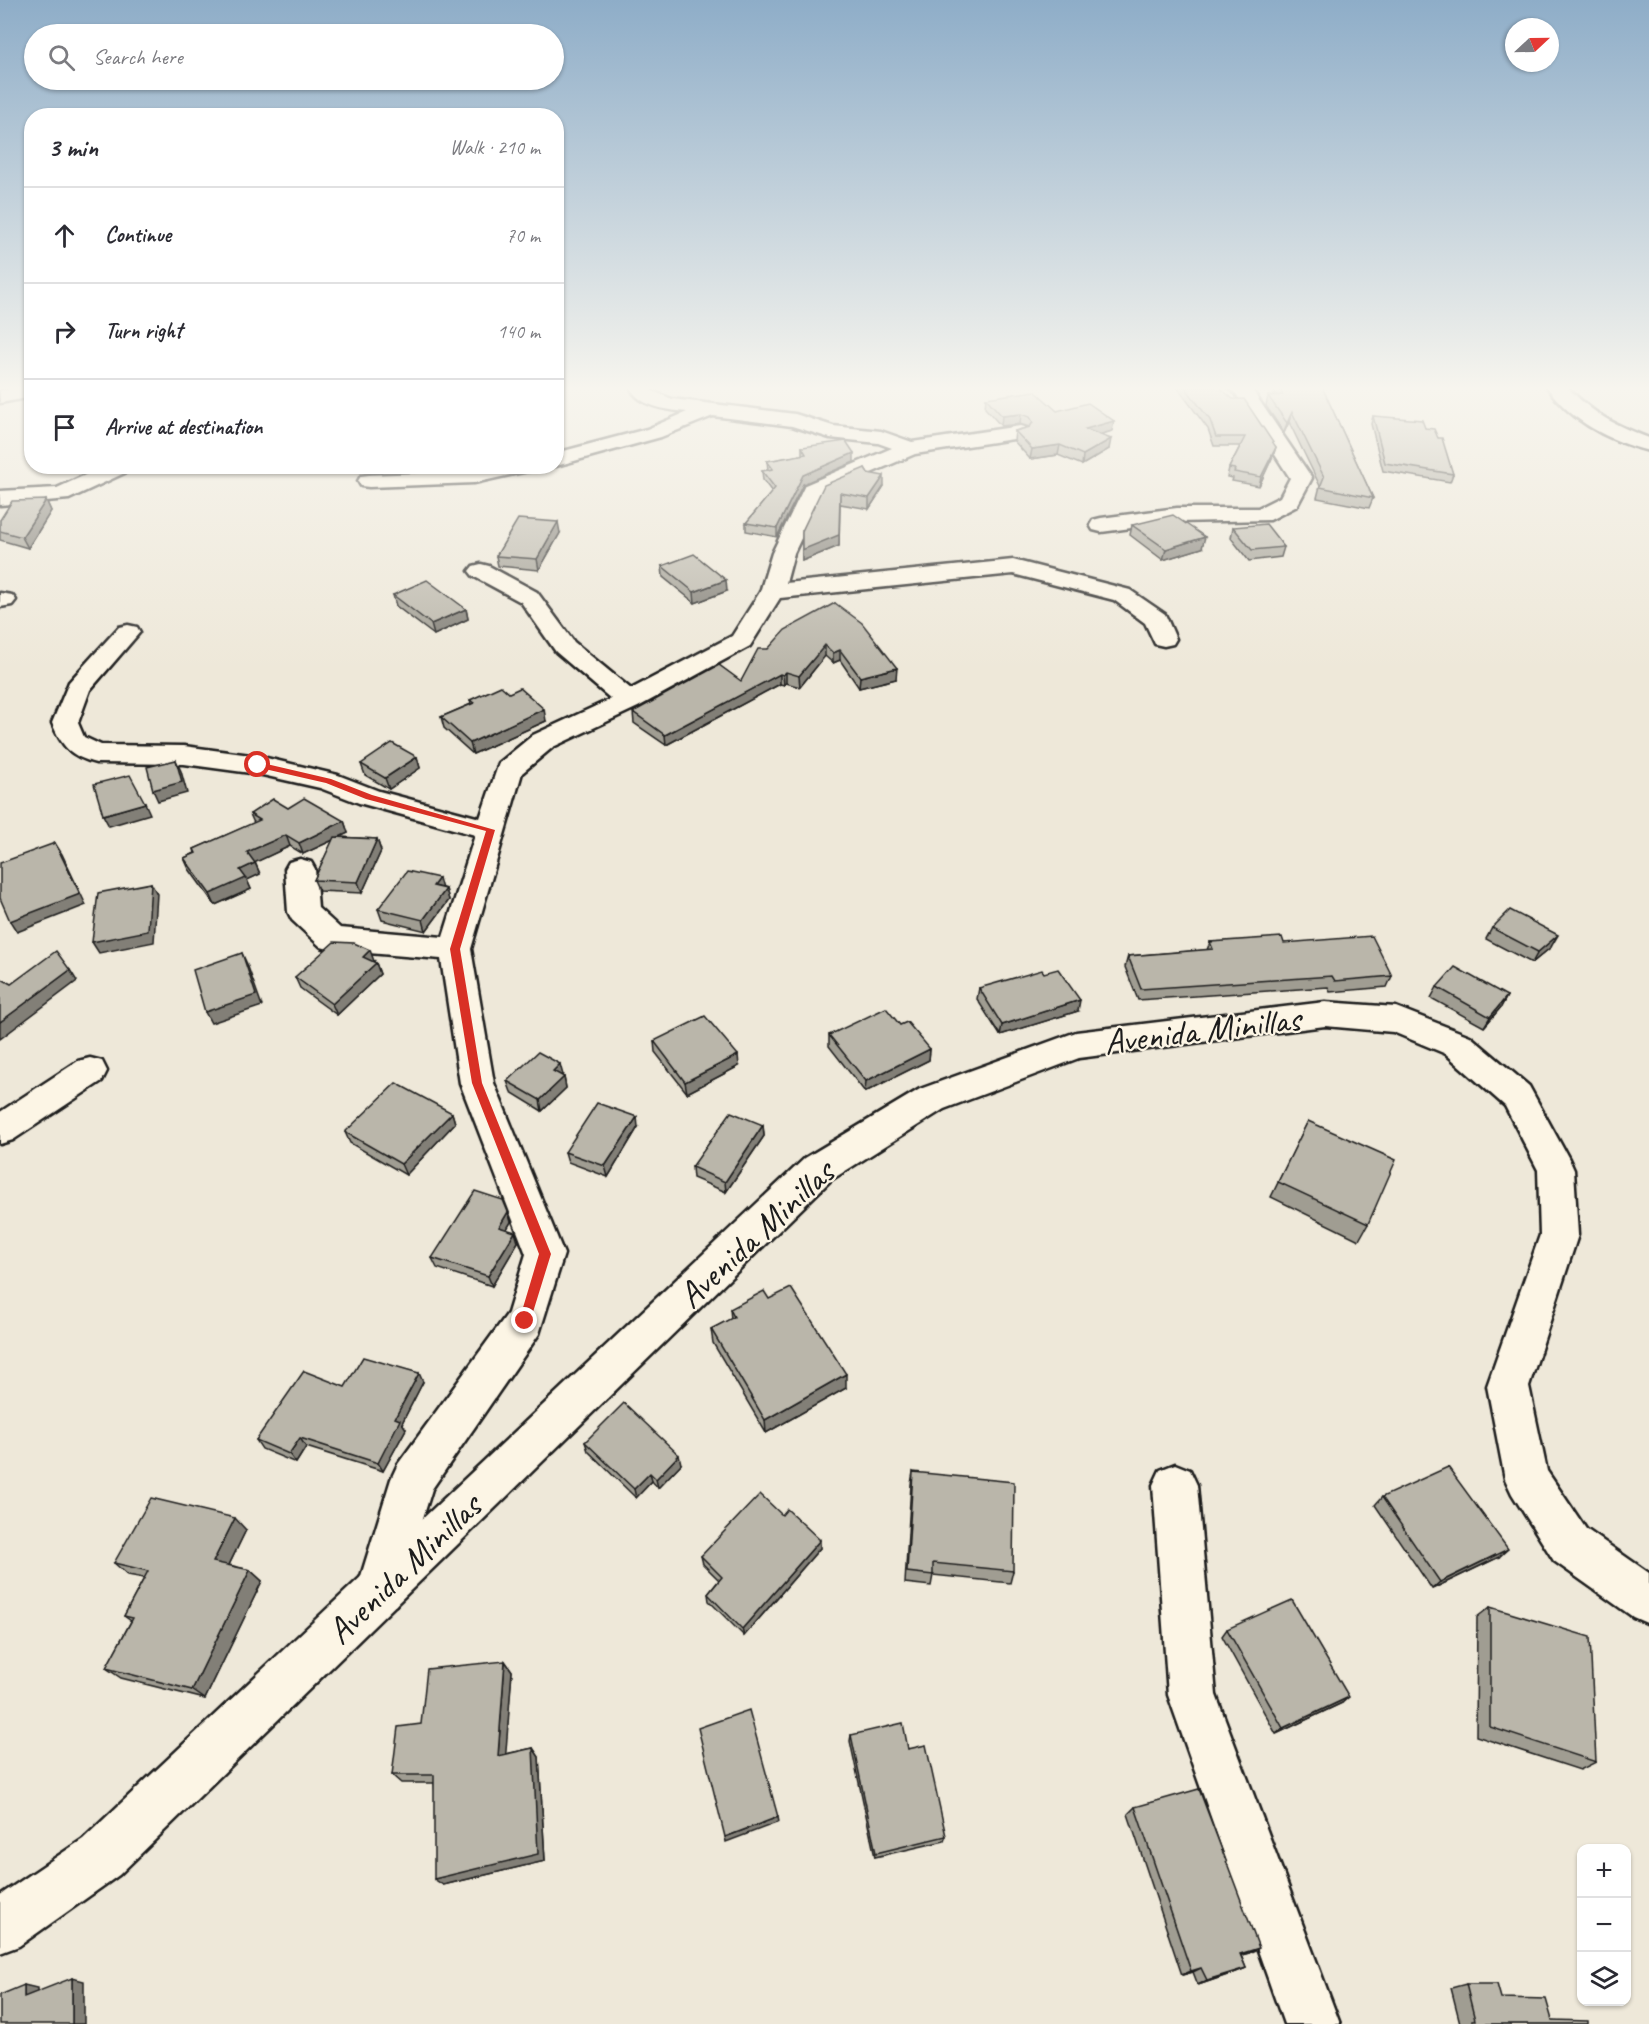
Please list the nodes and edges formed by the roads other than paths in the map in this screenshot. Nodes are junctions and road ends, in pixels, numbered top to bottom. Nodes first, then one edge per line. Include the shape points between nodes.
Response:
1 (89, 481) edge
2 (833, 481) edge
3 (1299, 481) edge
4 (0, 498) edge
5 (1101, 525) dead end
6 (481, 571) dead end
7 (772, 592) junction
8 (128, 632) dead end
9 (1164, 639) dead end
10 (629, 701) junction
11 (490, 830) junction
12 (300, 869) dead end
13 (455, 949) junction
14 (90, 1071) dead end
15 (0, 1130) edge
16 (1175, 1485) dead end
17 (379, 1592) junction
18 (1649, 1601) edge
19 (0, 1927) edge
20 (1312, 2024) edge

1 - 4 street via 61,494
2 - 7 street via 813,490 783,553
3 - 5 street via 1289,501 1262,515 1177,515
6 - 10 street via 529,597 565,647
7 - 9 street via 1013,567 1122,595 1156,620
7 - 10 street via 741,640
8 - 11 street via 78,687 65,723 73,742 96,754 184,755 258,765 328,780 369,797
10 - 11 street via 543,741 509,768
11 - 13 street
12 - 13 street via 303,912 332,939
13 - 17 street via 477,1083 545,1254 525,1321 413,1479
14 - 15 street
16 - 20 street via 1192,1695
17 - 18 street, Avenida Minillas via 818,1169 904,1116 932,1099 1076,1046 1325,1014 1396,1020 1458,1045 1517,1096 1556,1170 1559,1235 1508,1386 1527,1479 1570,1545
17 - 19 street, Avenida Minillas via 101,1857

